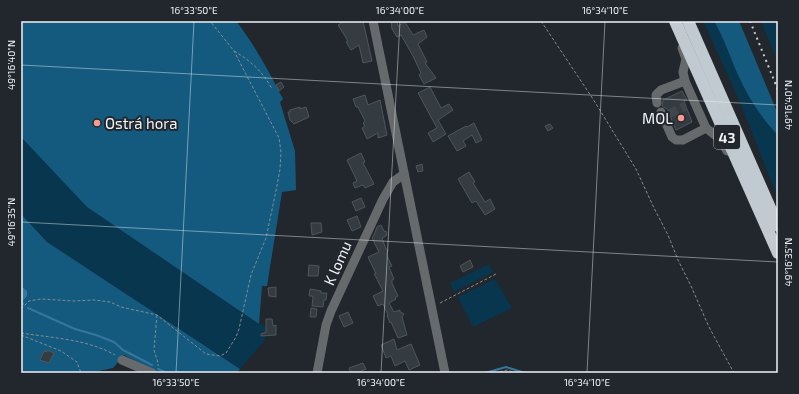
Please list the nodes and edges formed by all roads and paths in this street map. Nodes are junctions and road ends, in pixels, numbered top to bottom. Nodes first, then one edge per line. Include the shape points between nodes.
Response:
1 (210, 21) edge
2 (373, 21) edge
3 (541, 21) edge
4 (671, 21) edge
5 (675, 21) edge
6 (688, 21) edge
7 (234, 50) junction
8 (684, 81) junction
9 (272, 89) dead end
10 (657, 103) dead end
11 (664, 114) dead end
12 (706, 128) junction
13 (404, 174) junction
14 (755, 201) junction
15 (778, 226) edge
16 (778, 253) edge
17 (496, 274) dead end
18 (432, 306) junction
19 (21, 309) edge
20 (157, 315) junction
21 (21, 334) edge
22 (122, 360) joint
23 (154, 370) edge
24 (81, 373) edge
25 (317, 373) edge
26 (445, 373) edge
27 (495, 373) edge
28 (516, 373) edge
29 (734, 373) edge

1 - 7 path
2 - 13 street
3 - 29 path via 636,169 709,328
4 - 8 street via 685,56
5 - 14 highway, 43
6 - 15 highway, 43
7 - 9 path via 261,71
7 - 20 path via 279,138 281,152 278,186 266,238 251,275 236,338 226,353 220,356 206,354
8 - 10 street via 659,92 656,95
8 - 12 street via 690,105
11 - 12 street via 672,137 676,140 683,140
12 - 14 street via 724,143 734,166
13 - 18 street
13 - 25 street, K lomu via 393,182 383,199 331,311
14 - 16 highway, 43
17 - 18 path
18 - 26 street
19 - 20 path via 29,301 41,299 94,300
20 - 23 path via 154,350 158,363
21 - 22 path via 78,342 104,349
21 - 24 path via 61,350 77,362
22 - 23 street
27 - 28 path via 507,370

